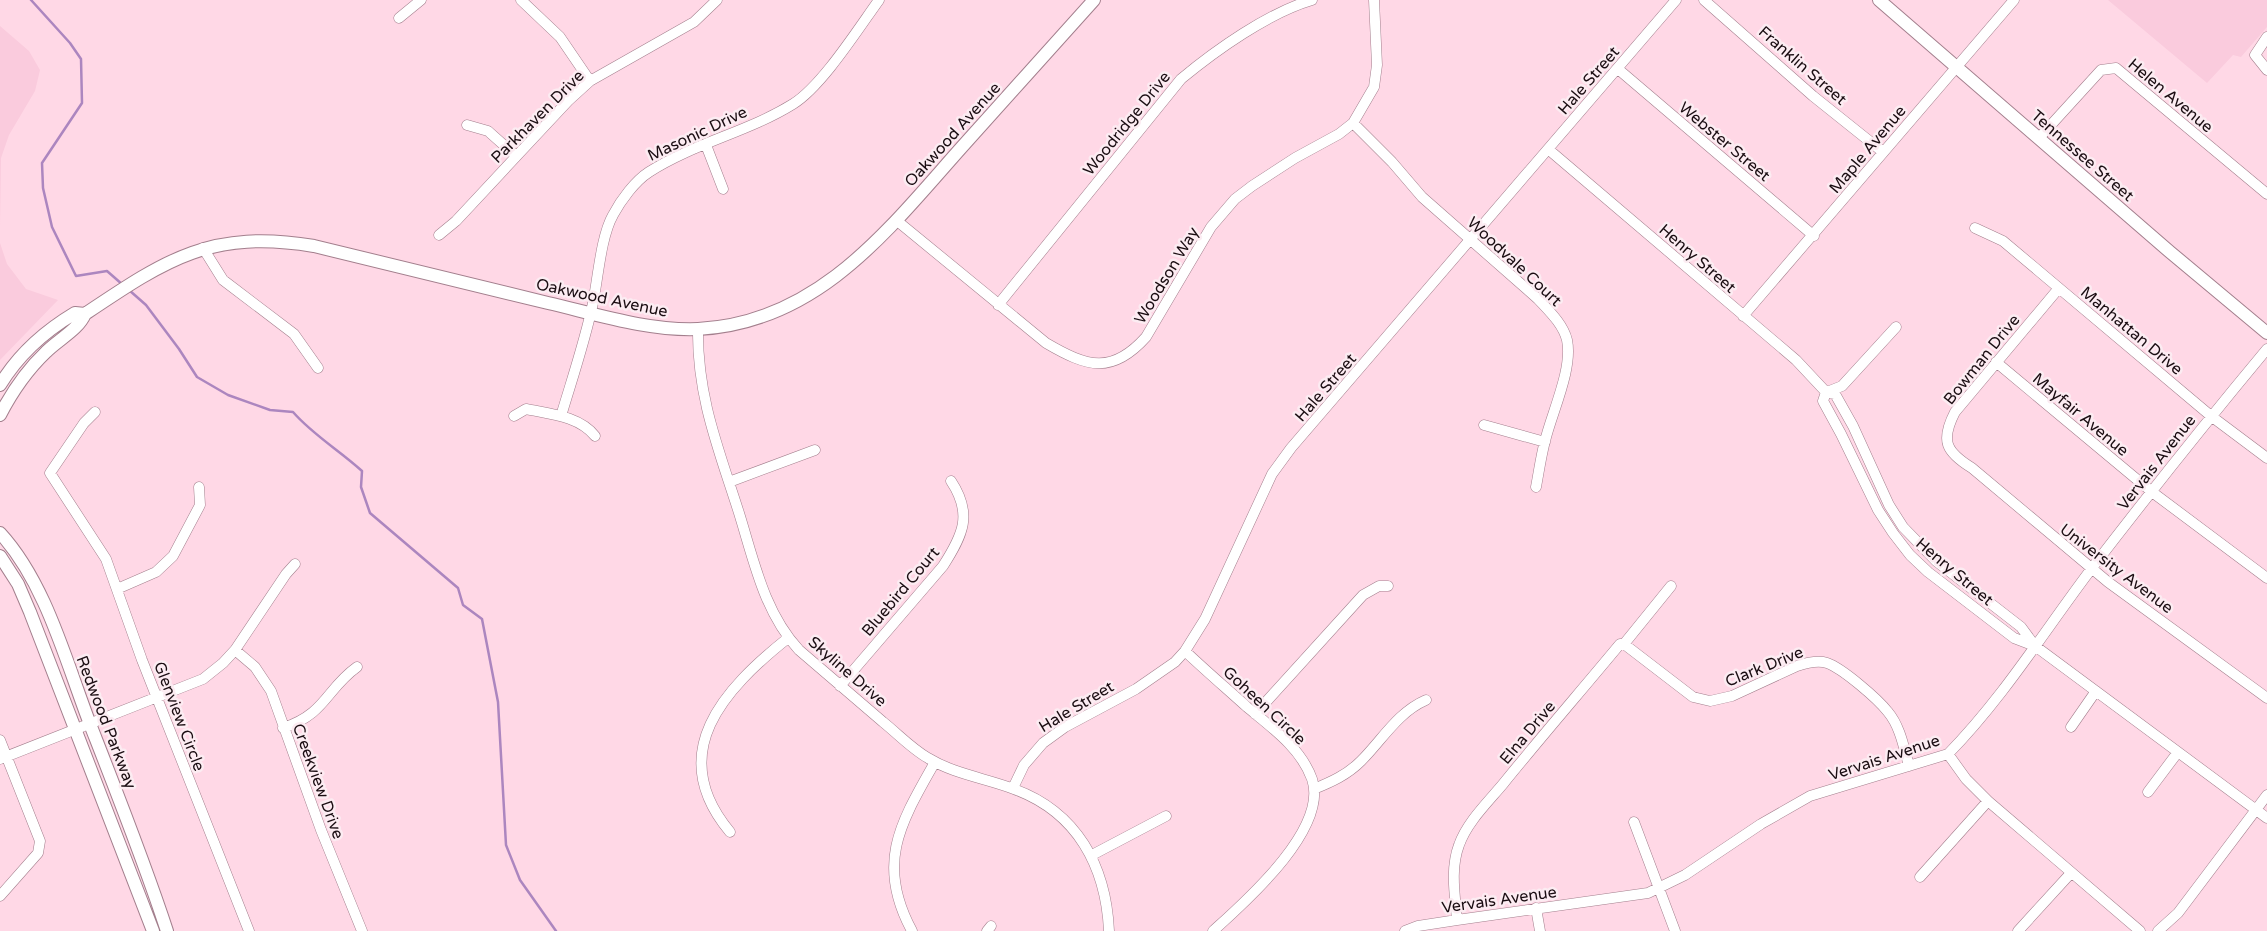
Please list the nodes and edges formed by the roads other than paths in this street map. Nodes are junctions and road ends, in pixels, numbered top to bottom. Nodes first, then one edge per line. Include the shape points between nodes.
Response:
1 (421, 0) edge
2 (521, 0) edge
3 (717, 0) edge
4 (879, 0) edge
5 (1094, 0) edge
6 (1312, 0) edge
7 (1374, 0) edge
8 (1676, 0) edge
9 (1704, 0) edge
10 (1879, 0) edge
11 (2014, 0) edge
12 (399, 18) dead end
13 (2267, 36) edge
14 (1957, 66) junction
15 (1618, 69) junction
16 (2267, 70) edge
17 (590, 81) junction
18 (1353, 123) junction
19 (467, 124) dead end
20 (2039, 138) junction
21 (706, 145) junction
22 (1548, 149) junction
23 (1883, 152) junction
24 (516, 156) junction
25 (723, 189) dead end
26 (2267, 194) edge
27 (896, 220) junction
28 (1975, 228) dead end
29 (439, 236) dead end
30 (1814, 236) junction
31 (1471, 240) junction
32 (203, 248) junction
33 (2059, 288) junction
34 (998, 305) junction
35 (590, 313) junction
36 (85, 314) junction
37 (1744, 316) junction
38 (1896, 327) dead end
39 (698, 329) junction
40 (2267, 333) edge
41 (2267, 349) edge
42 (1996, 362) junction
43 (318, 368) dead end
44 (0, 385) edge
45 (1826, 392) junction
46 (95, 412) dead end
47 (0, 415) edge
48 (514, 416) dead end
49 (561, 416) junction
50 (2211, 416) junction
51 (1484, 425) dead end
52 (595, 436) dead end
53 (1545, 442) junction
54 (814, 450) dead end
55 (1953, 455) joint
56 (2267, 458) edge
57 (951, 480) dead end
58 (729, 482) junction
59 (1536, 486) dead end
60 (199, 487) dead end
61 (2152, 492) junction
62 (0, 533) edge
63 (0, 556) edge
64 (295, 564) dead end
65 (2091, 569) junction
66 (2267, 578) edge
67 (1388, 586) dead end
68 (1672, 586) dead end
69 (117, 589) junction
70 (788, 638) junction
71 (1624, 644) junction
72 (2035, 646) junction
73 (235, 650) junction
74 (1185, 652) junction
75 (357, 667) dead end
76 (840, 686) junction
77 (2096, 692) junction
78 (157, 698) junction
79 (2267, 698) edge
80 (1426, 700) dead end
81 (1255, 714) junction
82 (90, 724) junction
83 (283, 728) junction
84 (2071, 728) dead end
85 (76, 730) junction
86 (0, 740) edge
87 (2178, 752) junction
88 (1948, 754) junction
89 (3, 758) edge
90 (935, 762) junction
91 (1909, 766) junction
92 (1013, 788) junction
93 (1314, 789) junction
94 (2148, 792) dead end
95 (2267, 795) edge
96 (1988, 801) junction
97 (2256, 810) junction
98 (1166, 816) dead end
99 (2267, 818) edge
100 (1634, 822) dead end
101 (730, 832) dead end
102 (1092, 856) junction
103 (2071, 873) junction
104 (1920, 876) dead end
105 (1659, 888) junction
106 (0, 896) edge
107 (1536, 908) junction
108 (1457, 920) junction
109 (163, 929) edge
110 (153, 931) edge
111 (249, 931) edge
112 (362, 931) edge
113 (912, 931) edge
114 (1109, 931) edge
115 (1213, 931) edge
116 (1405, 931) edge
117 (1540, 931) edge
118 (1675, 931) edge
119 (2018, 931) edge
120 (2140, 931) edge
121 (2158, 931) edge

1 - 12 street
2 - 17 street via 560,37
3 - 17 street, Parkhaven Drive via 694,22
4 - 21 street, Masonic Drive via 804,96 775,114
5 - 27 main road, Oakwood Avenue
6 - 34 street, Woodridge Drive via 1267,20 1181,79
7 - 18 street, Woodson Way via 1377,65 1374,87
8 - 15 street, Hale Street
9 - 23 street, Franklin Street via 1813,96
10 - 14 main road, Tennessee Street
11 - 14 street, Maple Avenue
13 - 16 street via 2255,55
14 - 20 main road, Tennessee Street
14 - 23 street, Maple Avenue
15 - 22 street, Hale Street
15 - 30 street, Webster Street
17 - 24 street, Parkhaven Drive
18 - 31 street, Woodvale Court via 1422,197
18 - 34 street, Woodson Way via 1259,181 1236,199 1211,227 1146,337 1120,359 1107,363 1086,362 1068,356
19 - 24 street via 488,131
20 - 26 street, Helen Avenue via 2101,70 2116,68
20 - 40 main road, Tennessee Street
21 - 25 street
21 - 35 street, Masonic Drive via 648,173 620,204 607,228
22 - 31 street, Hale Street
22 - 37 street, Henry Street
23 - 30 street, Maple Avenue
24 - 29 street, Parkhaven Drive
27 - 34 street, Woodson Way
27 - 39 main road, Oakwood Avenue via 848,267 818,290 768,314
28 - 33 street, Manhattan Drive via 2003,241
30 - 37 street, Maple Avenue
31 - 53 street, Woodvale Court via 1538,299 1564,332 1567,364
31 - 74 street, Hale Street via 1272,474 1205,620
32 - 35 main road, Oakwood Avenue via 248,240 285,241
32 - 36 main road, Oakwood Avenue via 152,270
32 - 43 street via 223,280 294,334
33 - 42 street, Bowman Drive
33 - 50 street, Manhattan Drive
35 - 39 main road, Oakwood Avenue via 638,324
35 - 49 street, Masonic Drive
36 - 44 main road, Oakwood Avenue via 75,313 48,331
36 - 47 main road, Oakwood Avenue via 81,324 64,335 28,370
37 - 45 street, Henry Street via 1796,360
38 - 45 street via 1842,386
39 - 58 street, Skyline Drive via 703,394
41 - 50 street, Vervais Avenue
42 - 55 street, Bowman Drive via 1950,423 1947,440
42 - 61 street, Mayfair Avenue
45 - 72 street, Henry Street via 1835,394 1903,528 1936,561 2021,627
46 - 69 street, Glenview Circle via 50,473 106,559
48 - 49 street via 526,409
49 - 52 street via 587,426
50 - 56 street, Manhattan Drive
50 - 61 street, Vervais Avenue
51 - 53 street
53 - 59 street, Woodvale Court
54 - 58 street
55 - 65 street, University Avenue
57 - 76 street, Bluebird Court via 965,511 964,525 954,550
58 - 70 street, Skyline Drive via 765,595
60 - 69 street via 200,505 173,556 156,572
61 - 65 street, Vervais Avenue
61 - 66 street, Mayfair Avenue
62 - 82 main road, Redwood Parkway via 28,571
63 - 85 main road, Redwood Parkway via 18,584
64 - 73 street
65 - 72 street, Vervais Avenue
65 - 79 street, University Avenue
67 - 81 street via 1379,586 1363,595
68 - 71 street, Elna Drive
69 - 78 street, Glenview Circle
70 - 76 street, Skyline Drive
70 - 101 street via 756,663 736,686 711,720 703,738 701,769 705,786 717,817
71 - 91 street, Clark Drive via 1693,697 1710,702 1732,696 1808,662 1826,662 1848,676 1888,712 1899,733
71 - 108 street, Elna Drive via 1620,644 1466,830 1454,866
72 - 77 street, Henry Street
72 - 88 street, Vervais Avenue
73 - 78 street via 224,663 203,678
73 - 83 street, Creekview Drive via 263,677
74 - 81 street, Goheen Circle
74 - 92 street, Hale Street via 1136,689 1043,742 1024,765
75 - 83 street via 349,672 316,712
76 - 90 street, Skyline Drive via 922,755
77 - 84 street
77 - 87 street, Henry Street
78 - 82 street
78 - 111 street, Glenview Circle
80 - 93 street via 1412,706 1353,767 1339,778
81 - 93 street, Goheen Circle via 1289,744 1305,765
82 - 85 street
82 - 109 main road, Redwood Parkway
83 - 112 street, Creekview Drive
85 - 89 street
85 - 110 main road, Redwood Parkway
86 - 89 street
87 - 94 street
87 - 97 street, Henry Street
88 - 91 street, Vervais Avenue
88 - 96 street
89 - 106 street via 40,841 40,848
90 - 92 street, Skyline Drive
90 - 113 street via 898,833 895,878 898,898
91 - 105 street, Vervais Avenue via 1810,796 1789,806 1685,875
92 - 102 street, Skyline Drive via 1058,816 1080,838
93 - 115 street via 1307,824 1297,841 1254,894
95 - 97 street
96 - 103 street
96 - 104 street
97 - 99 street, Henry Street
97 - 121 street via 2184,906
98 - 102 street
100 - 105 street
102 - 114 street, Skyline Drive via 1104,891
103 - 119 street
103 - 120 street
105 - 107 street, Vervais Avenue via 1631,896
105 - 118 street
107 - 108 street, Vervais Avenue
107 - 117 street
108 - 116 street, Vervais Avenue

